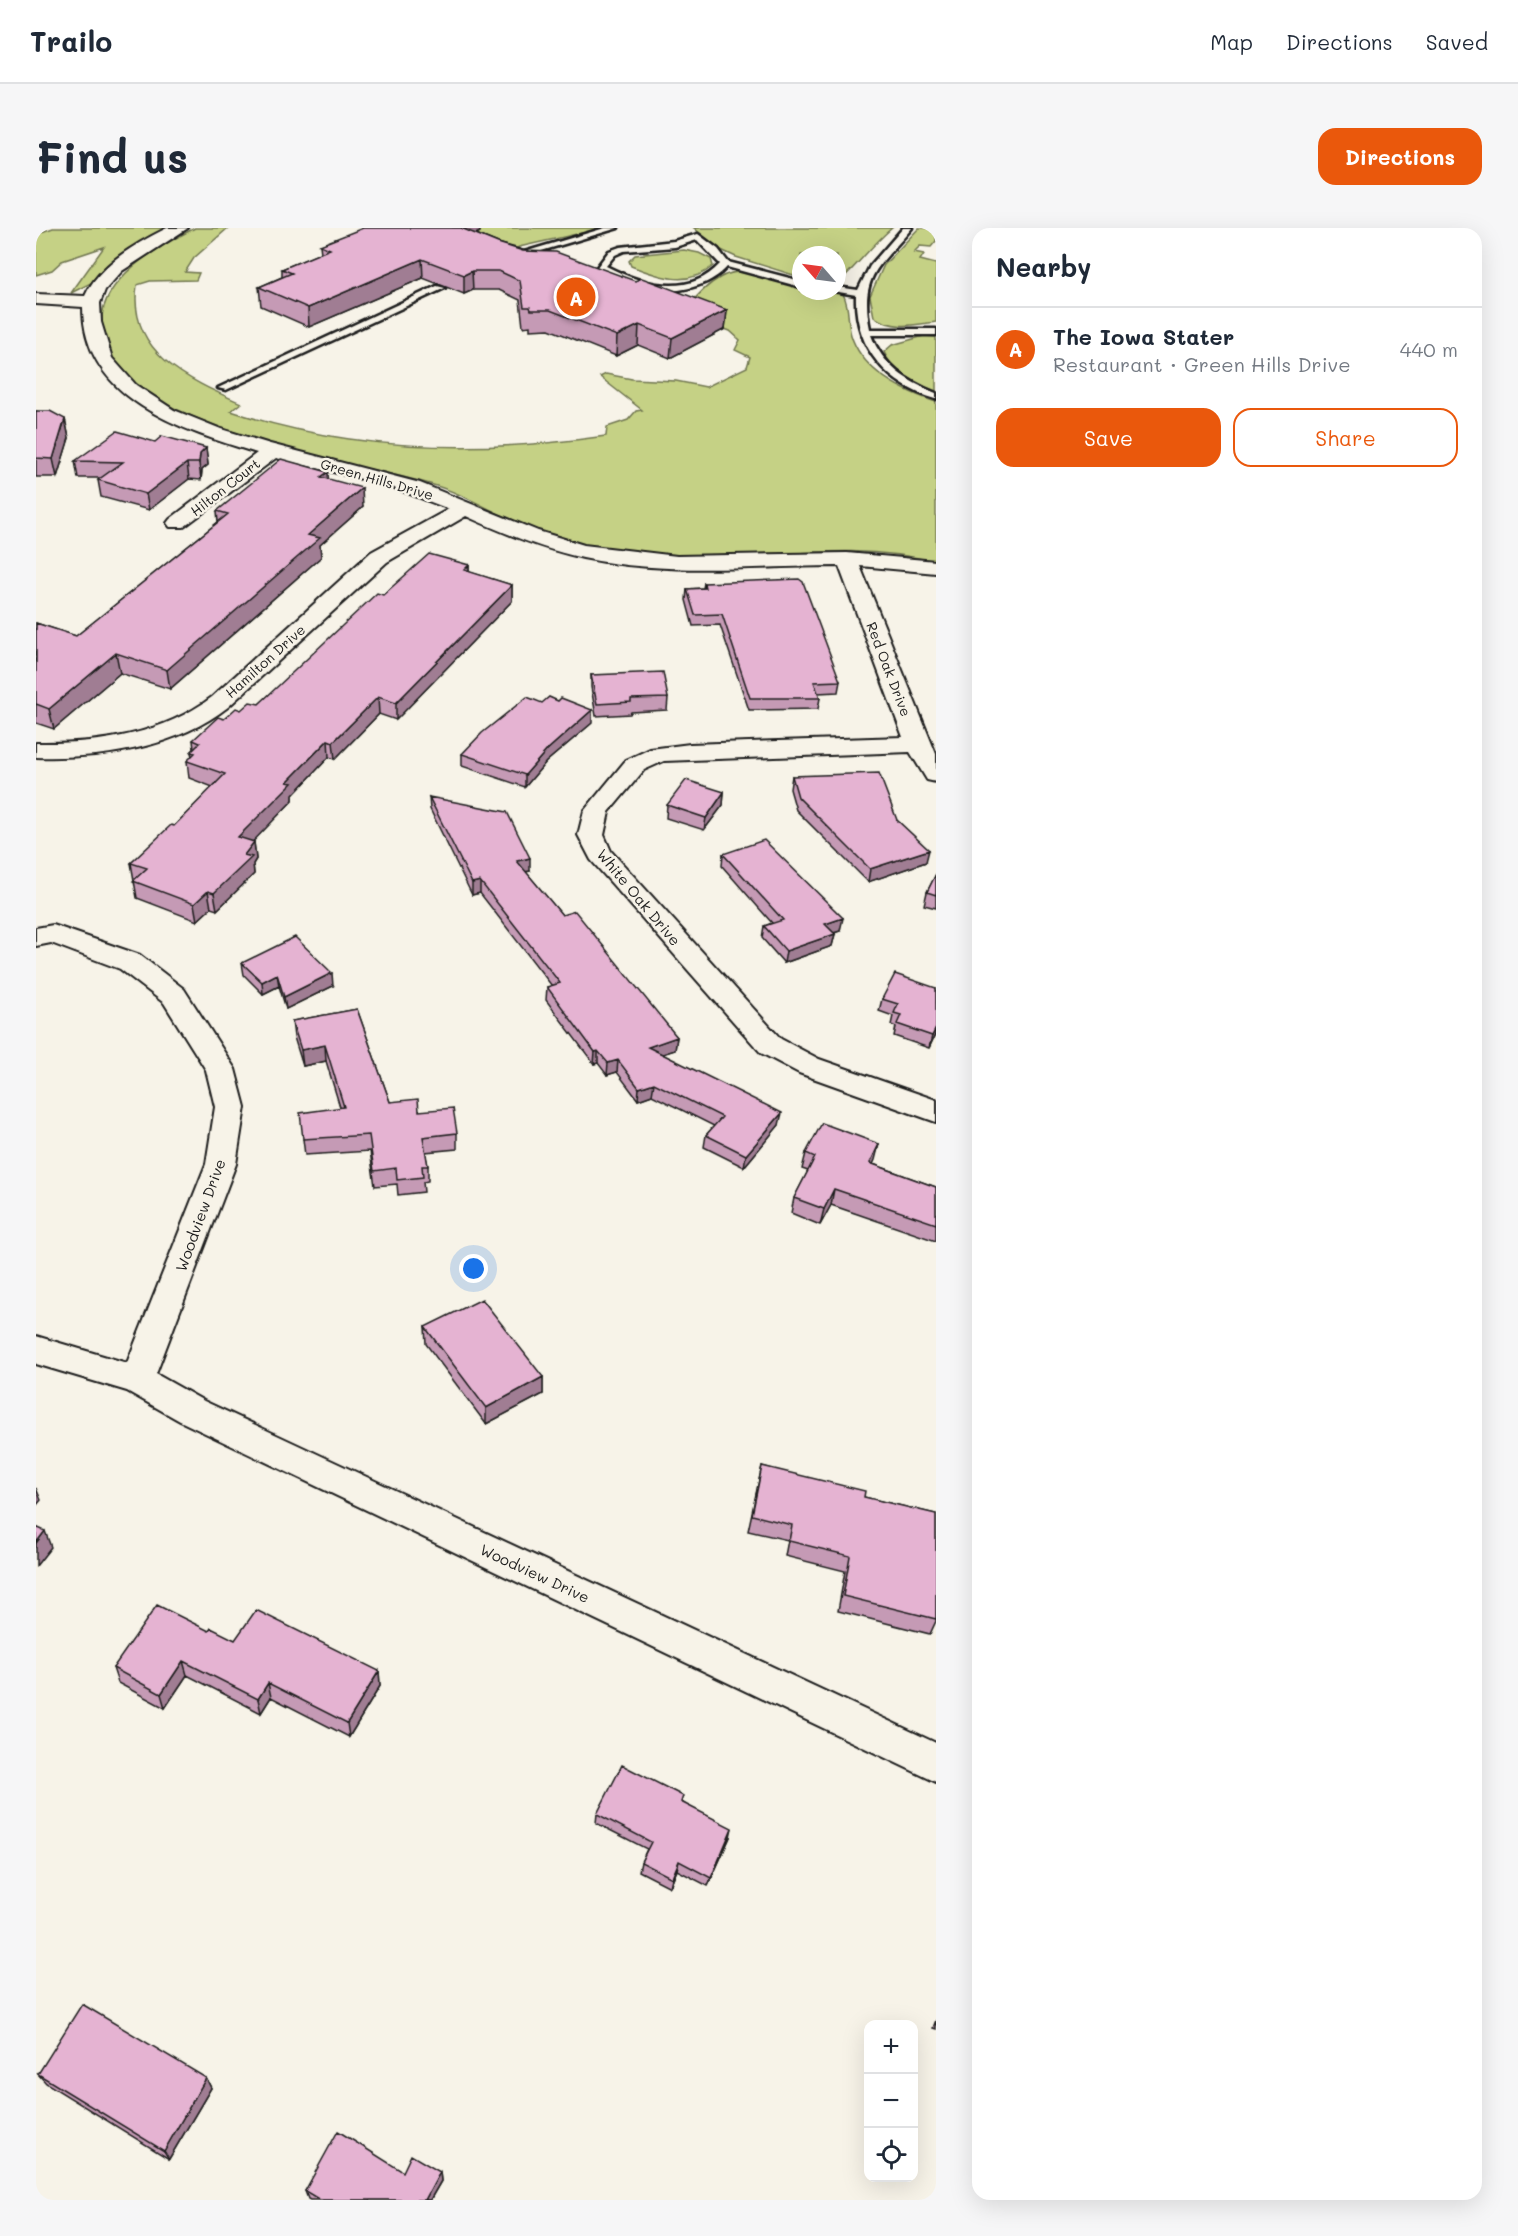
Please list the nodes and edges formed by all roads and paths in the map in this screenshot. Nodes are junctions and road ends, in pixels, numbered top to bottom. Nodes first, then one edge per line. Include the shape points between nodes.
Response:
1 (180, 228) edge
2 (614, 228) edge
3 (682, 228) edge
4 (908, 228) edge
5 (698, 237) junction
6 (503, 260) edge
7 (725, 264) junction
8 (792, 282) edge
9 (440, 288) edge
10 (846, 291) edge
11 (860, 293) junction
12 (36, 299) edge
13 (92, 302) junction
14 (934, 330) edge
15 (865, 332) junction
16 (223, 388) dead end
17 (936, 396) edge
18 (273, 450) junction
19 (466, 508) junction
20 (177, 523) dead end
21 (847, 560) junction
22 (936, 567) edge
23 (936, 587) edge
24 (918, 744) junction
25 (36, 750) edge
26 (936, 775) edge
27 (36, 937) edge
28 (936, 1111) edge
29 (36, 1350) edge
30 (137, 1380) junction
31 (936, 1763) edge

1 - 13 street via 120,266 106,279
2 - 6 lane
3 - 5 lane
4 - 11 lane via 883,253
5 - 7 lane
5 - 7 lane via 675,244 623,249 612,253 601,267 642,284 675,288 693,286 718,275
7 - 8 lane
9 - 16 lane
10 - 11 lane
11 - 15 lane
12 - 13 street
13 - 18 street, Green Hills Drive via 92,334 102,357 122,384 145,403 184,422
14 - 15 lane
15 - 17 lane via 872,353 892,376
18 - 19 street, Green Hills Drive via 392,480
18 - 20 street, Hilton Court
19 - 21 street, Green Hills Drive via 552,543 640,560
19 - 25 street, Hamilton Drive via 379,557 220,702 194,721 157,734 83,749
21 - 22 street, Green Hills Drive via 880,559
21 - 23 street, Green Hills Drive
21 - 24 street, Red Oak Drive
24 - 26 street, Red Oak Drive
24 - 28 street, White Oak Drive via 659,754 635,765 597,811 591,835 600,855 771,1046 809,1066
27 - 30 street, Woodview Drive via 52,934 130,962 174,996 220,1069 230,1107 221,1164
29 - 30 street, Woodview Drive
30 - 31 street, Woodview Drive via 192,1411

